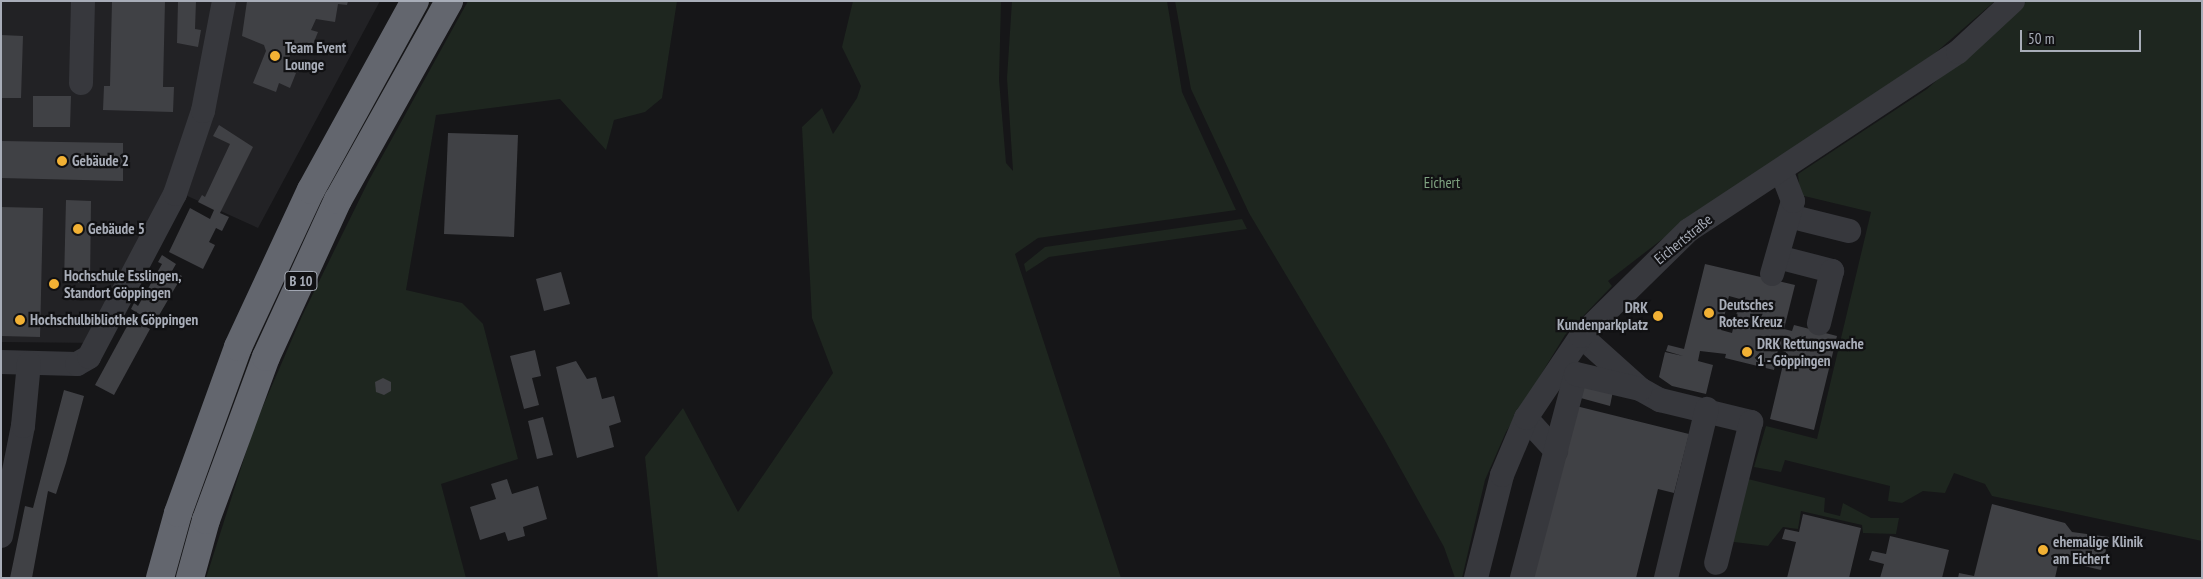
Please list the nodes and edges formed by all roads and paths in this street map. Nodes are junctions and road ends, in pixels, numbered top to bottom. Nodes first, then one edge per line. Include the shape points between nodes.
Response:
1 (83, 1) edge
2 (224, 1) edge
3 (415, 1) edge
4 (449, 1) edge
5 (2013, 1) edge
6 (81, 82) dead end
7 (1781, 170) junction
8 (1789, 216) junction
9 (1849, 231) dead end
10 (1818, 323) dead end
11 (1581, 336) junction
12 (1, 362) edge
13 (29, 363) junction
14 (1640, 389) junction
15 (1706, 409) junction
16 (1526, 418) junction
17 (1556, 451) junction
18 (1, 536) edge
19 (1716, 563) dead end
20 (160, 578) edge
21 (190, 578) edge
22 (1476, 578) edge
23 (1522, 578) edge
24 (1666, 578) edge

1 - 6 street
2 - 13 street via 203,111 175,194 88,357 77,364
3 - 20 highway, B 10 via 311,190 238,347 184,496
4 - 21 highway, B 10 via 338,200 266,357 206,520
5 - 7 street, Eichertstraße via 1958,52
7 - 8 street via 1793,201
7 - 11 street, Eichertstraße via 1689,230
8 - 9 street
8 - 10 street via 1775,266 1832,271
11 - 14 street
11 - 16 street, Eichertstraße
12 - 13 street
13 - 18 street via 23,426
14 - 15 street via 1660,400
14 - 17 street via 1576,374
15 - 19 street via 1751,422
15 - 24 street
16 - 17 street
16 - 22 street, Eichertstraße via 1502,475
17 - 23 street

